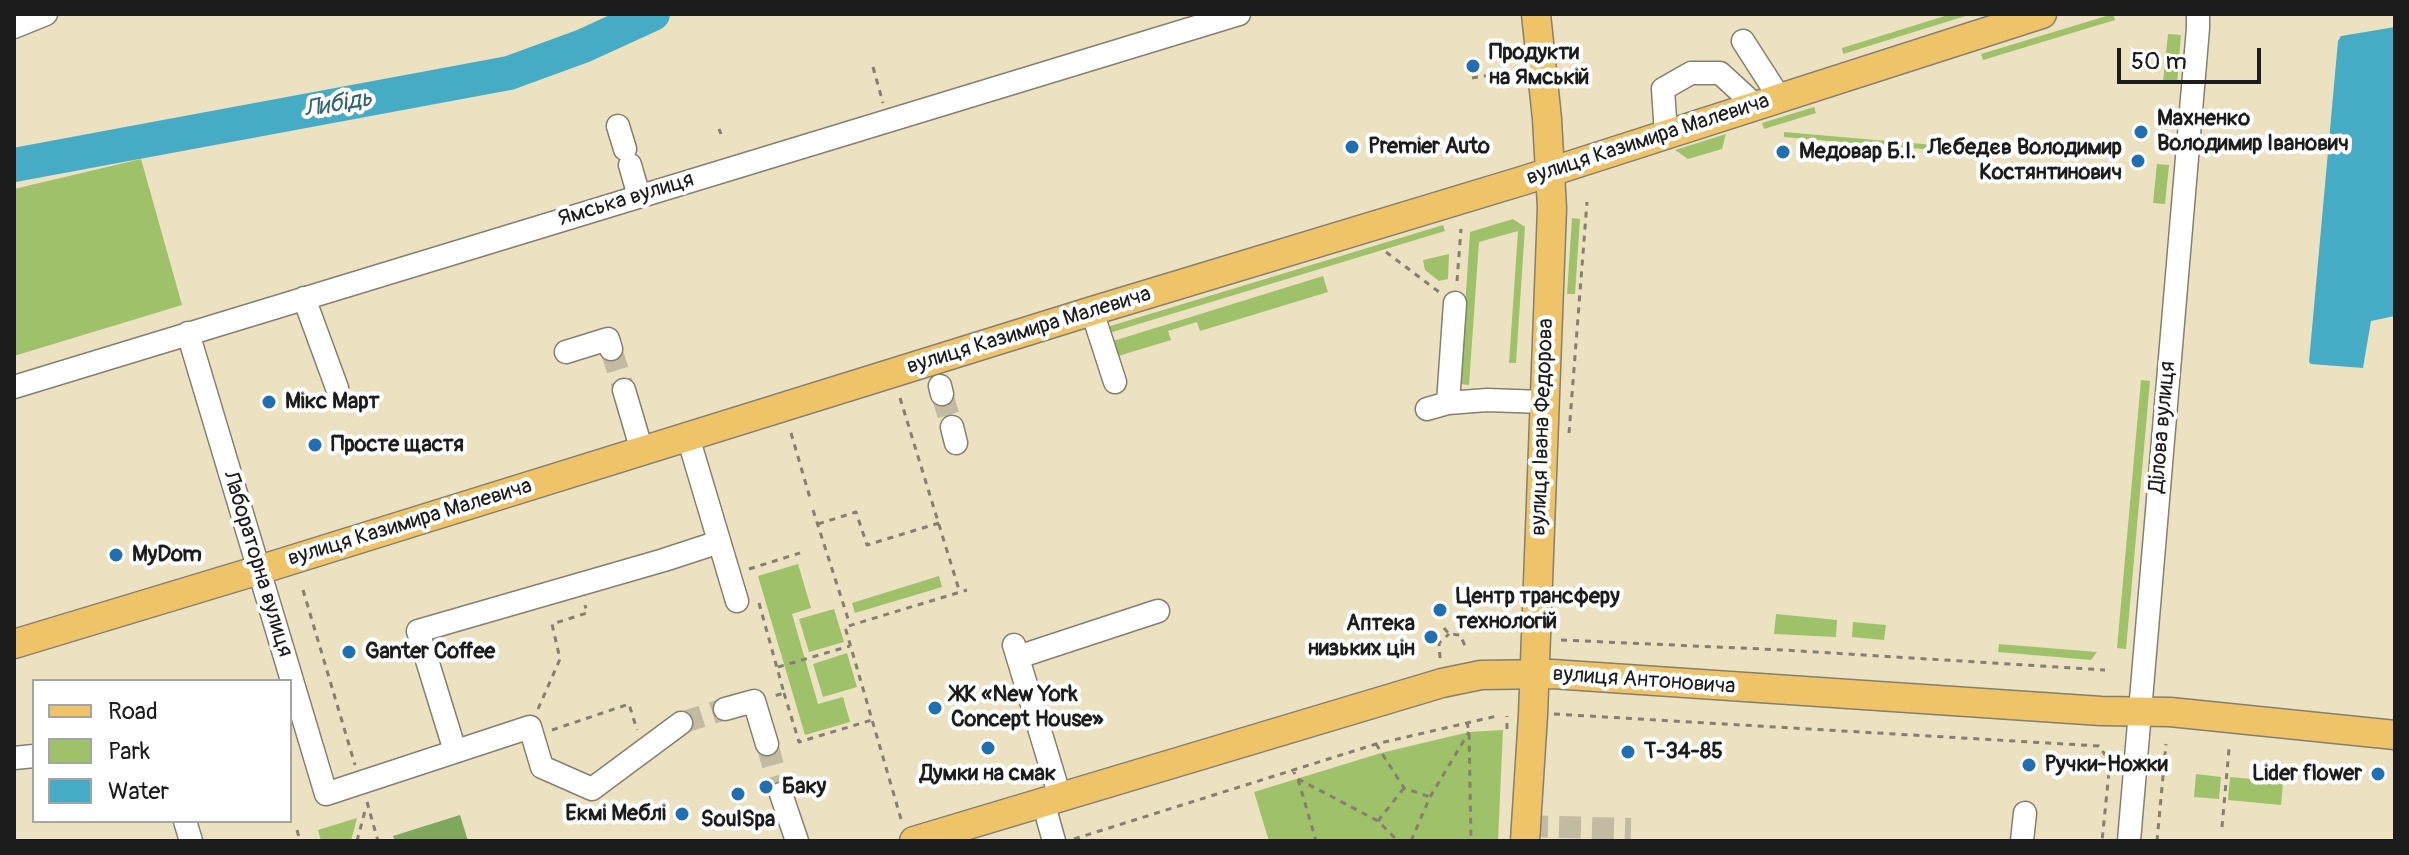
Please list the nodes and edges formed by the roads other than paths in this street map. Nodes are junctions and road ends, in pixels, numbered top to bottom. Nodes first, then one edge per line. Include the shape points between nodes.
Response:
1 (46, 14) edge
2 (1239, 14) edge
3 (1536, 14) edge
4 (2042, 14) edge
5 (2198, 14) edge
6 (14, 27) edge
7 (1743, 41) dead end
8 (1767, 101) junction
9 (618, 126) dead end
10 (1666, 134) junction
11 (1551, 172) junction
12 (639, 196) junction
13 (304, 298) junction
14 (1455, 303) road end
15 (1092, 311) junction
16 (188, 333) junction
17 (611, 349) dead end
18 (566, 352) dead end
19 (1115, 382) dead end
20 (14, 387) edge
21 (337, 388) dead end
22 (624, 390) tunnel mouth
23 (1543, 402) junction
24 (688, 437) junction
25 (642, 451) junction
26 (719, 542) junction
27 (259, 570) junction
28 (737, 601) dead end
29 (1158, 611) dead end
30 (14, 644) edge
31 (1534, 674) junction
32 (292, 679) edge
33 (292, 680) edge
34 (725, 709) tunnel mouth
35 (2139, 710) junction
36 (681, 723) tunnel mouth
37 (2395, 735) edge
38 (767, 744) tunnel mouth
39 (455, 751) junction
40 (781, 794) tunnel mouth
41 (1052, 800) junction
42 (2025, 813) dead end
43 (908, 830) edge
44 (797, 841) edge
45 (1054, 841) edge
46 (1525, 841) edge
47 (2022, 841) edge
48 (2129, 841) edge

1 - 6 street
2 - 12 street, Ямська вулиця
3 - 11 main road, вулиця Івана Федорова
4 - 8 main road, вулиця Казимира Малевича
5 - 35 street, Ділова вулиця
7 - 8 street
8 - 10 main road, вулиця Казимира Малевича
8 - 10 street via 1720,73 1691,73 1663,89
9 - 12 street
10 - 11 main road, вулиця Казимира Малевича
11 - 15 main road, вулиця Казимира Малевича
11 - 23 main road, вулиця Івана Федорова
12 - 13 street, Ямська вулиця
13 - 16 street, Ямська вулиця
13 - 21 street
14 - 23 street via 1438,406
15 - 19 street
15 - 24 main road, вулиця Казимира Малевича
16 - 20 street, Ямська вулиця
16 - 27 street, Лабораторна вулиця
17 - 18 street via 608,339
22 - 25 street
23 - 31 main road, вулиця Івана Федорова
24 - 25 main road, вулиця Казимира Малевича
24 - 26 street
25 - 27 main road, вулиця Казимира Малевича
26 - 28 street
26 - 39 street via 662,553 579,585 418,631
27 - 30 main road, вулиця Казимира Малевича
27 - 32 street, Лабораторна вулиця
29 - 41 street via 1016,651
31 - 35 main road, вулиця Антоновича
31 - 41 main road, вулиця Антоновича via 1481,675 1442,683
31 - 46 main road, вулиця Івана Федорова
33 - 39 street, Лабораторна вулиця via 326,794 364,793
34 - 38 street via 754,701
35 - 37 main road, вулиця Антоновича
35 - 48 street, Ділова вулиця
36 - 39 street via 592,789 542,767 532,732
40 - 44 street
41 - 43 main road, вулиця Антоновича
41 - 45 street
42 - 47 street

